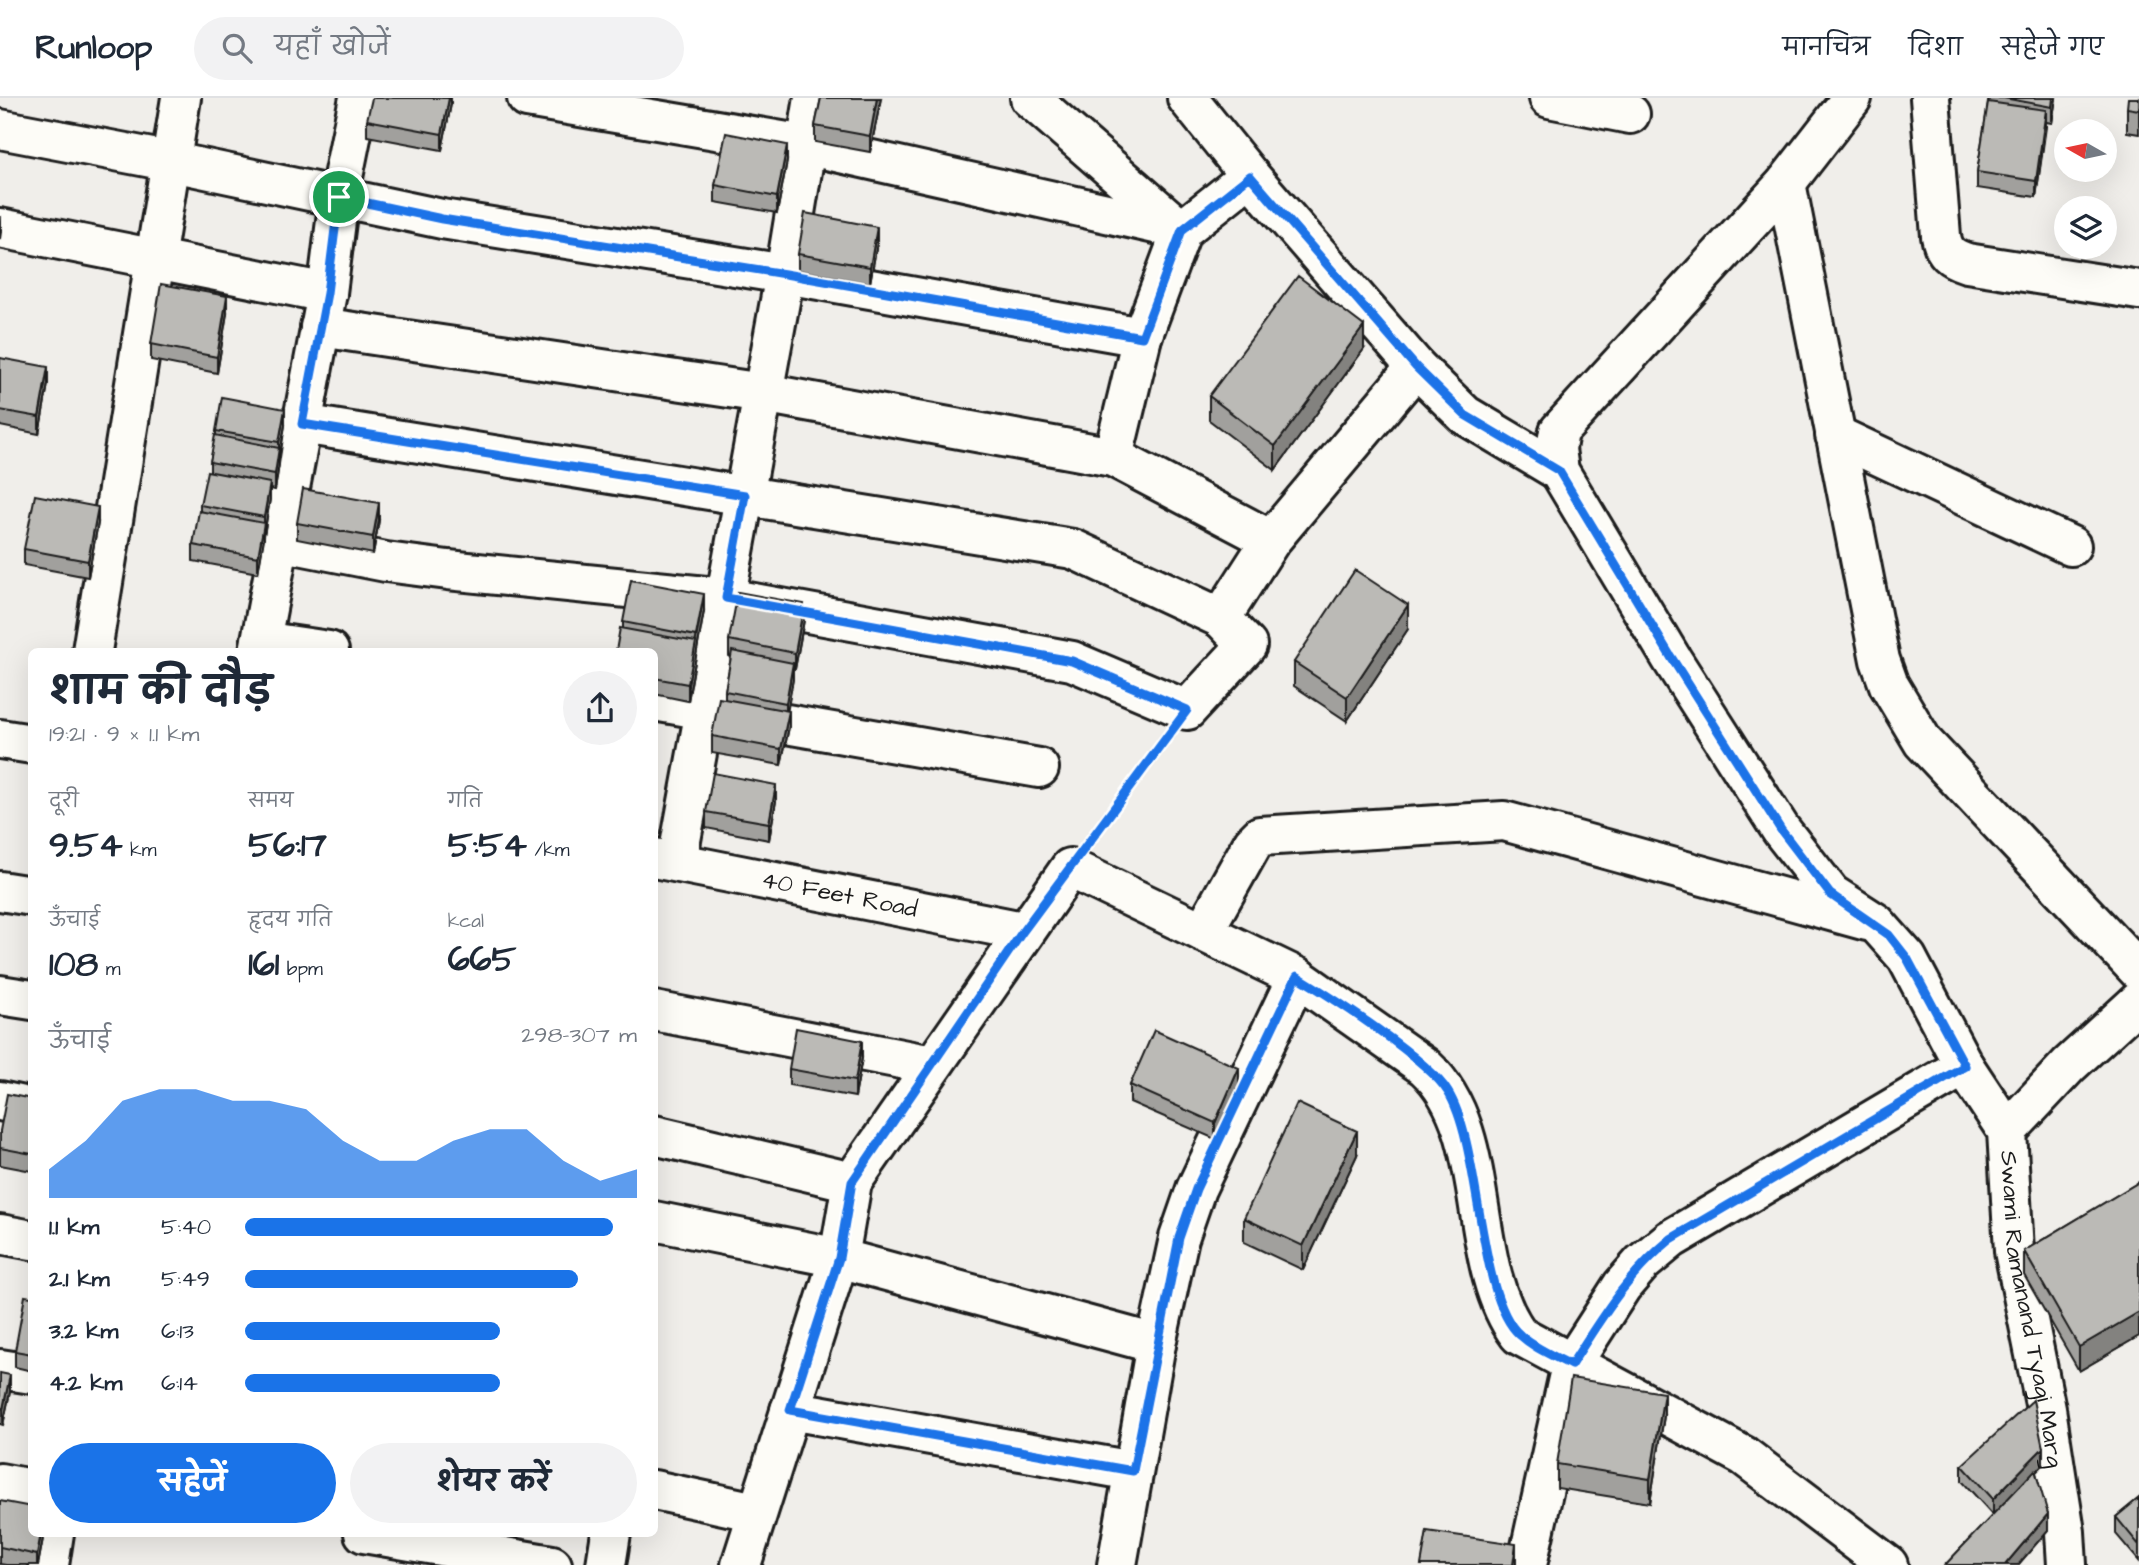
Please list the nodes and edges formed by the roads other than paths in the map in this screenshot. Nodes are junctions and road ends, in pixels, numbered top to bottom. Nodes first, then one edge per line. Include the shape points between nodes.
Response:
1 (181, 98) edge
2 (359, 98) edge
3 (527, 98) edge
4 (814, 98) edge
5 (1030, 98) edge
6 (1187, 98) edge
7 (1549, 98) edge
8 (1852, 98) edge
9 (1930, 98) edge
10 (1630, 114) dead end
11 (0, 129) edge
12 (804, 145) junction
13 (173, 162) junction
14 (1250, 176) junction
15 (1786, 183) junction
16 (339, 197) junction
17 (0, 228) edge
18 (1182, 230) junction
19 (157, 261) junction
20 (785, 274) junction
21 (2139, 290) edge
22 (323, 310) junction
23 (1142, 337) junction
24 (1416, 367) junction
25 (763, 393) junction
26 (302, 424) junction
27 (1835, 436) junction
28 (1113, 457) junction
29 (1559, 471) junction
30 (745, 495) junction
31 (1271, 540) junction
32 (279, 541) junction
33 (2071, 546) dead end
34 (726, 598) junction
35 (1221, 618) junction
36 (260, 646) edge
37 (92, 648) edge
38 (288, 648) edge
39 (658, 702) edge
40 (705, 709) junction
41 (0, 739) edge
42 (28, 743) edge
43 (1039, 768) dead end
44 (666, 860) edge
45 (0, 891) edge
46 (28, 895) edge
47 (1876, 923) junction
48 (1023, 931) junction
49 (1203, 932) junction
50 (2139, 971) edge
51 (1297, 976) junction
52 (0, 995) edge
53 (28, 999) edge
54 (2139, 1001) edge
55 (658, 1012) edge
56 (932, 1065) junction
57 (1965, 1066) junction
58 (0, 1101) edge
59 (28, 1107) edge
60 (2007, 1131) junction
61 (658, 1136) edge
62 (852, 1182) junction
63 (658, 1228) edge
64 (0, 1234) edge
65 (28, 1239) edge
66 (839, 1258) junction
67 (1156, 1344) junction
68 (1571, 1365) junction
69 (0, 1368) edge
70 (28, 1373) edge
71 (790, 1410) junction
72 (1133, 1471) junction
73 (0, 1483) edge
74 (28, 1488) edge
75 (658, 1491) edge
76 (757, 1512) junction
77 (53, 1537) edge
78 (387, 1537) edge
79 (610, 1537) edge
80 (533, 1563) edge
81 (1885, 1564) edge
82 (48, 1565) edge
83 (606, 1565) edge
84 (741, 1565) edge
85 (1117, 1565) edge
86 (1527, 1565) edge
87 (2067, 1565) edge

1 - 13 street
2 - 16 street
3 - 12 street
4 - 12 street
5 - 18 street
6 - 14 street
7 - 10 street
8 - 15 street
9 - 21 street via 1941,236 1944,250 1952,258
11 - 13 street
12 - 18 street
12 - 20 street
13 - 16 street
13 - 19 street
14 - 18 street
14 - 24 street
15 - 27 street
15 - 29 street via 1559,431
16 - 20 street via 442,219
16 - 22 street
17 - 19 street
18 - 23 street
19 - 22 street
19 - 37 street
20 - 23 street
20 - 25 street
22 - 25 street
22 - 26 street
23 - 28 street
24 - 29 street via 1465,415
24 - 31 street
25 - 28 street
25 - 30 street
26 - 30 street
26 - 32 street
27 - 33 street
27 - 50 street via 1889,685 1923,742
28 - 31 street
29 - 47 street, Swami Ramanand Tyagi Marg via 1781,830 1830,894
30 - 34 street
30 - 35 street via 1073,548
31 - 35 street
32 - 34 street via 448,570
32 - 36 street
34 - 35 street via 1072,661 1187,710 1247,645
34 - 40 street
36 - 38 street
39 - 40 street
40 - 43 street
40 - 44 street
41 - 42 street
44 - 48 street, 40 Feet Road
45 - 46 street
47 - 49 street via 1504,821 1260,836
47 - 57 street, Swami Ramanand Tyagi Marg via 1907,958
48 - 49 street via 1070,868
48 - 56 street
49 - 51 street
51 - 67 street via 1196,1189 1179,1238
51 - 68 street via 1442,1082 1459,1114 1500,1303 1519,1335
52 - 53 street
54 - 60 street via 2069,1065
55 - 56 street
56 - 62 street
57 - 60 street, Swami Ramanand Tyagi Marg
57 - 68 street via 1671,1239 1622,1286
58 - 59 street
60 - 87 street, Swami Ramanand Tyagi Marg via 2014,1251 2046,1409
61 - 62 street
62 - 66 street
63 - 66 street
64 - 65 street
66 - 67 street
66 - 71 street
67 - 72 street
68 - 81 street via 1744,1455
68 - 86 street
69 - 70 street
71 - 72 street
71 - 76 street
72 - 85 street
73 - 74 street
75 - 76 street
76 - 84 street
77 - 82 street
78 - 80 street
79 - 83 street

